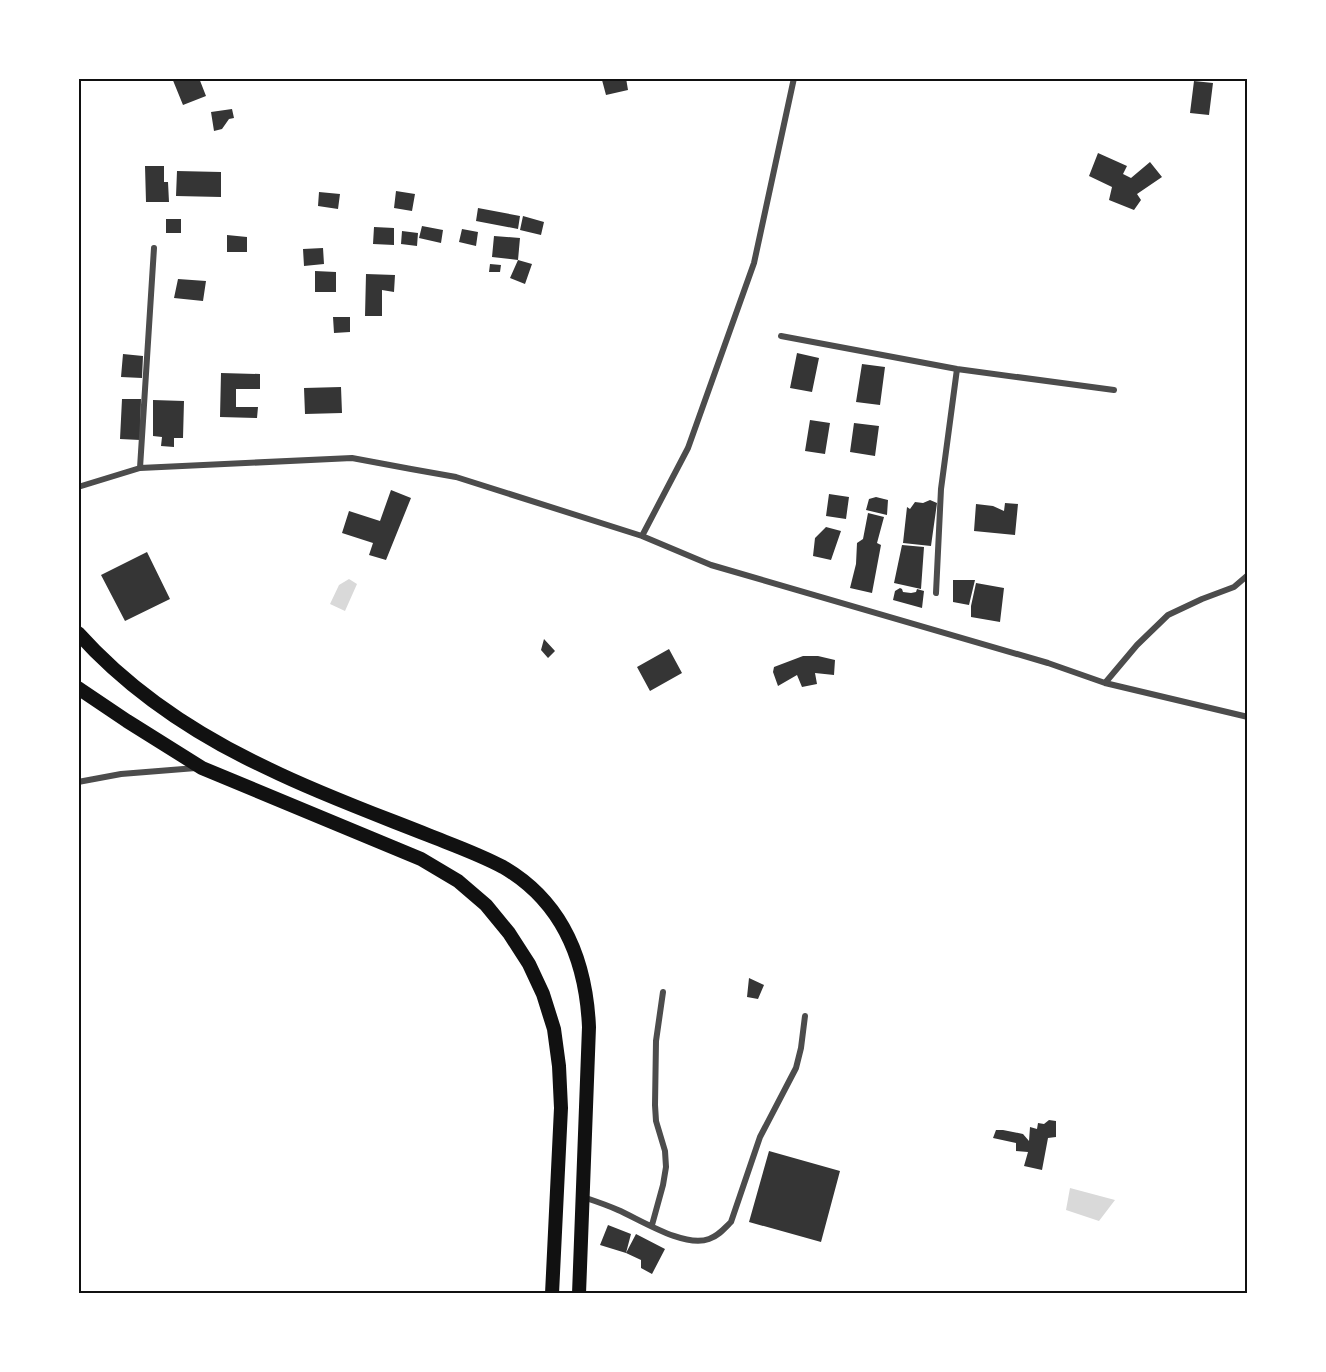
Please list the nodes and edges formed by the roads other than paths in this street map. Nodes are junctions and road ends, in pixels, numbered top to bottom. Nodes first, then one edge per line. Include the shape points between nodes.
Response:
1 (794, 78) edge
2 (154, 248) dead end
3 (781, 336) dead end
4 (957, 369) junction
5 (1114, 390) dead end
6 (140, 468) junction
7 (78, 487) edge
8 (642, 536) junction
9 (1248, 574) edge
10 (936, 593) dead end
11 (78, 633) edge
12 (1106, 683) junction
13 (78, 688) edge
14 (1248, 717) edge
15 (202, 768) junction
16 (78, 782) edge
17 (663, 992) dead end
18 (805, 1016) dead end
19 (583, 1197) junction
20 (652, 1225) junction
21 (552, 1294) edge
22 (579, 1294) edge

1 - 8 street via 754,263 688,448
2 - 6 street
3 - 4 street
4 - 5 street
4 - 10 street via 941,489
6 - 7 street
6 - 8 street via 352,458 456,477
8 - 12 street via 711,565
9 - 12 street via 1234,587 1168,615
11 - 19 highway via 152,700 222,745 270,770 466,850 503,868 542,898 573,946 588,1004
12 - 14 street
13 - 15 highway
15 - 16 street via 121,774
15 - 21 highway via 422,859 458,881 486,905 509,933 543,994 554,1029 559,1066 561,1118
17 - 20 street via 656,1041 655,1105 666,1167
18 - 20 street via 795,1068 760,1137 731,1222 722,1233 708,1240 693,1241
19 - 20 street
19 - 22 highway

